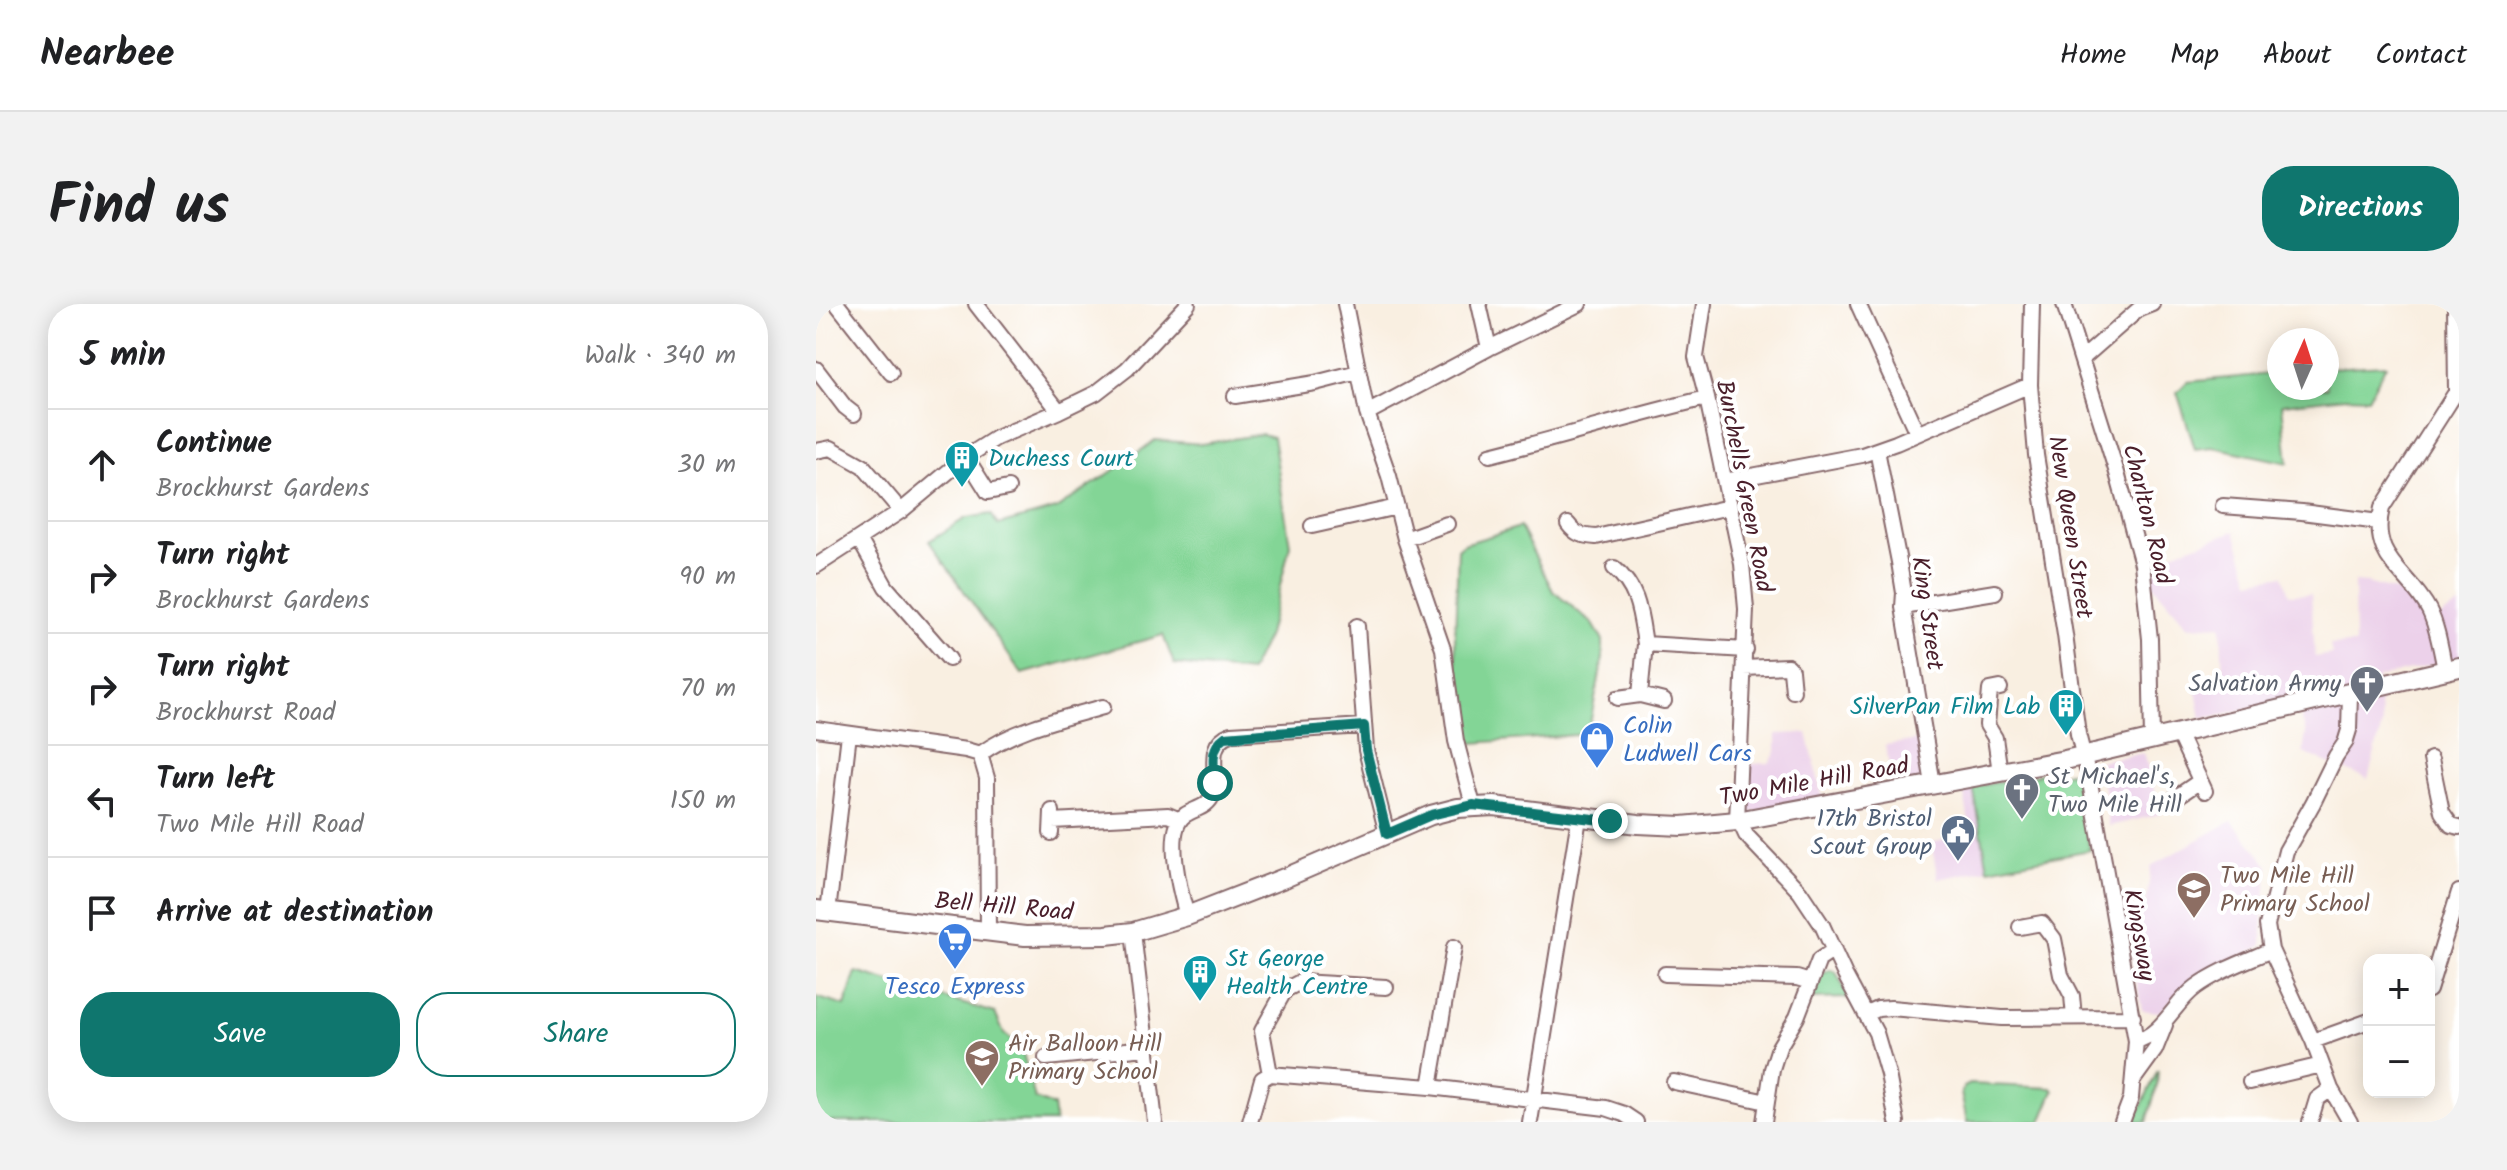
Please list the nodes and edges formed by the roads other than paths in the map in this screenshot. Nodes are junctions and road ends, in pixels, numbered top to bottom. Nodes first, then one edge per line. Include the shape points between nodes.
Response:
1 (837, 304) edge
2 (976, 304) edge
3 (1188, 304) edge
4 (1345, 304) edge
5 (1479, 304) edge
6 (1579, 304) edge
7 (1704, 304) edge
8 (1858, 304) edge
9 (2032, 304) edge
10 (2064, 304) edge
11 (2152, 304) edge
12 (2455, 304) edge
13 (2457, 340) edge
14 (1489, 348) junction
15 (2083, 358) junction
16 (816, 369) edge
17 (1358, 372) junction
18 (891, 373) dead end
19 (2030, 385) junction
20 (1235, 396) dead end
21 (1707, 398) junction
22 (1059, 411) junction
23 (1367, 413) junction
24 (854, 414) dead end
25 (1917, 433) junction
26 (1877, 450) junction
27 (816, 451) edge
28 (1490, 455) dead end
29 (966, 457) junction
30 (1725, 481) junction
31 (1008, 488) dead end
32 (2223, 506) dead end
33 (1397, 507) junction
34 (1729, 507) junction
35 (901, 511) junction
36 (2379, 522) junction
37 (1447, 524) dead end
38 (1568, 524) dead end
39 (1312, 526) dead end
40 (859, 539) junction
41 (1405, 539) junction
42 (816, 566) edge
43 (1614, 568) dead end
44 (1995, 592) dead end
45 (1903, 607) junction
46 (1357, 626) dead end
47 (1645, 644) junction
48 (1746, 650) junction
49 (949, 659) dead end
50 (1744, 668) junction
51 (2452, 668) edge
52 (2000, 688) dead end
53 (1793, 691) dead end
54 (2350, 693) junction
55 (1640, 695) junction
56 (1618, 698) dead end
57 (1664, 701) dead end
58 (1103, 707) dead end
59 (1364, 726) junction
60 (816, 729) edge
61 (2178, 733) junction
62 (849, 734) junction
63 (2152, 740) junction
64 (980, 754) junction
65 (2083, 756) junction
66 (2431, 759) dead end
67 (2000, 772) junction
68 (1933, 784) junction
69 (2175, 798) dead end
70 (1473, 805) junction
71 (1579, 818) junction
72 (1180, 820) junction
73 (1738, 821) junction
74 (1052, 822) dead end
75 (2459, 827) edge
76 (1387, 834) junction
77 (2459, 892) edge
78 (822, 911) edge
79 (1187, 916) junction
80 (2020, 927) dead end
81 (988, 932) junction
82 (1133, 932) junction
83 (1454, 947) dead end
84 (1834, 950) junction
85 (2271, 950) junction
86 (2435, 970) edge
87 (1665, 974) dead end
88 (1810, 982) junction
89 (1386, 987) dead end
90 (1867, 1014) junction
91 (2074, 1017) junction
92 (2133, 1017) junction
93 (2168, 1017) junction
94 (2363, 1023) edge
95 (2136, 1041) junction
96 (2313, 1041) junction
97 (1146, 1048) junction
98 (1046, 1058) dead end
99 (2322, 1065) junction
100 (1270, 1074) junction
101 (2134, 1079) junction
102 (1674, 1082) dead end
103 (2250, 1082) dead end
104 (1430, 1087) junction
105 (2331, 1089) junction
106 (1534, 1098) junction
107 (1767, 1102) junction
108 (1155, 1122) edge
109 (1250, 1122) edge
110 (1530, 1122) edge
111 (1636, 1122) edge
112 (1764, 1122) edge
113 (1897, 1122) edge
114 (2122, 1122) edge
115 (2310, 1122) edge
116 (2350, 1122) edge

1 - 18 street
2 - 22 street
3 - 22 street via 1118,376
4 - 17 street
5 - 14 street
6 - 14 street
7 - 21 street, Burchells Green Road via 1695,353
8 - 25 street
9 - 19 street, New Queen Street
10 - 15 street, Charlton Road
11 - 15 street via 2139,309
12 - 13 street
13 - 36 street via 2456,392 2382,508
14 - 23 street
15 - 63 street, Charlton Road via 2142,564
16 - 24 street
17 - 20 street
17 - 23 street
19 - 25 street
19 - 65 street, New Queen Street
21 - 28 street via 1537,438
21 - 30 street, Burchells Green Road
22 - 29 street
23 - 33 street
25 - 26 street
26 - 30 street
26 - 45 street, King Street
27 - 35 street via 831,448 858,462
29 - 31 street via 988,492
29 - 35 street
30 - 34 street, Burchells Green Road
32 - 36 street
33 - 39 street
33 - 41 street
34 - 38 street via 1643,520 1596,537 1582,536
34 - 48 street, Burchells Green Road via 1742,564
35 - 40 street
36 - 51 street via 2384,551 2430,611
37 - 41 street
40 - 42 street
40 - 49 street via 886,587
41 - 70 street via 1443,649 1456,741
43 - 47 street via 1634,592
44 - 45 street
45 - 68 street, King Street
46 - 59 street
47 - 48 street
47 - 55 street
48 - 50 street, Burchells Green Road
50 - 53 street via 1788,666
50 - 73 street, Burchells Green Road
51 - 54 main road, Two Mile Hill Road
52 - 67 street via 1990,690 1987,725 1995,738
54 - 61 main road, Two Mile Hill Road
54 - 85 street via 2345,743 2286,851 2267,925
55 - 56 street
55 - 57 street
58 - 64 street via 1037,725
59 - 72 street via 1225,737 1215,747 1211,799
59 - 76 street
60 - 62 street
61 - 63 main road, Two Mile Hill Road
61 - 69 street via 2203,786
62 - 64 street
62 - 78 street
63 - 65 main road, Two Mile Hill Road
64 - 81 street via 987,778
65 - 67 main road, Two Mile Hill Road
65 - 92 street, Kingsway
66 - 75 street via 2442,812
67 - 68 main road, Two Mile Hill Road
68 - 73 main road, Two Mile Hill Road
70 - 71 main road, Two Mile Hill Road
70 - 76 main road, Two Mile Hill Road
71 - 73 main road, Two Mile Hill Road via 1682,826
71 - 106 street
72 - 74 street via 1168,815
72 - 79 street via 1175,854
73 - 84 street via 1812,908
76 - 79 main road, Two Mile Hill Road
77 - 86 street
78 - 81 main road, Bell Hill Road
79 - 82 main road, Bell Hill Road
80 - 91 street via 2042,923 2054,939
81 - 82 main road, Bell Hill Road via 1061,937
82 - 97 street
83 - 104 street
84 - 88 street via 1819,960
84 - 90 street
85 - 93 street via 2202,983
85 - 96 street
87 - 88 street
88 - 107 street via 1775,1057
89 - 100 street via 1300,982 1285,990 1262,1031
90 - 91 street via 1891,1008 2002,1018
90 - 113 street via 1888,1074
91 - 92 street
92 - 95 street, Kingsway
93 - 95 street
93 - 101 street via 2155,1050
94 - 96 street
95 - 101 street, Kingsway
96 - 99 street
97 - 98 street
97 - 108 street
99 - 103 street
99 - 105 street
100 - 104 street
100 - 109 street via 1262,1079
101 - 114 street, Kingsway
102 - 107 street
104 - 106 street
105 - 115 street via 2317,1099
105 - 116 street
106 - 110 street
106 - 111 street via 1606,1108
107 - 112 street

